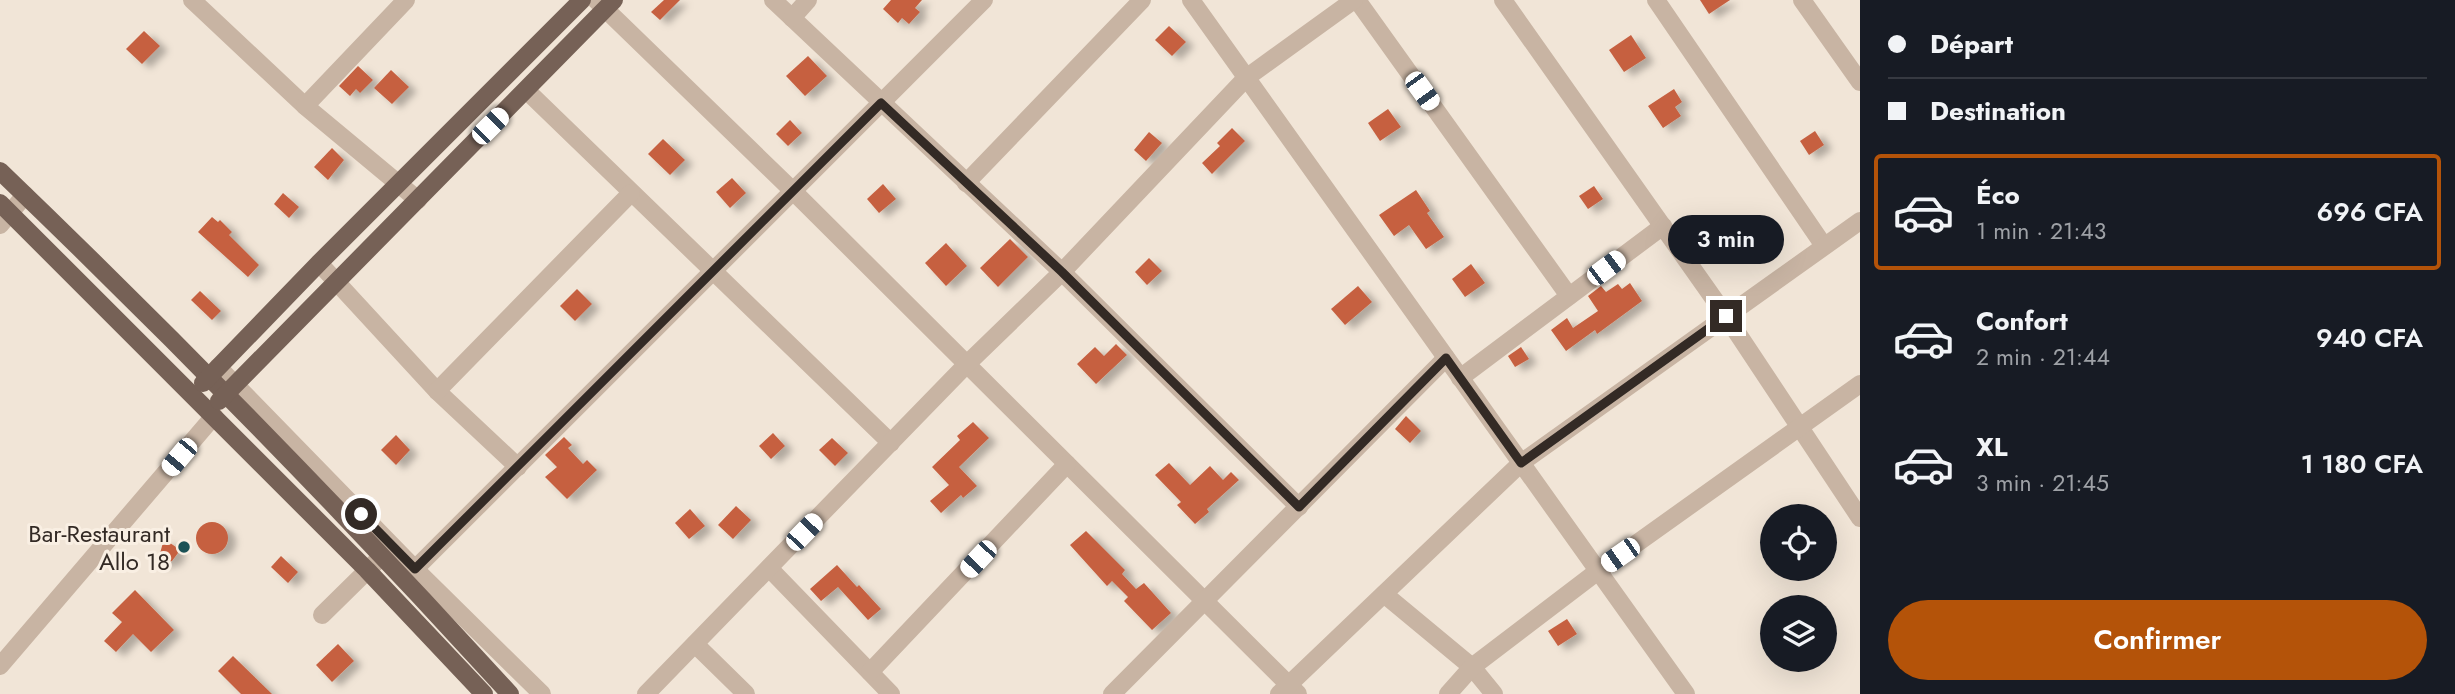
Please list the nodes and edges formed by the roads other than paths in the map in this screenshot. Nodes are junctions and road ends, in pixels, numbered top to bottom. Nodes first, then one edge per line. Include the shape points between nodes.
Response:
1 (192, 0) edge
2 (582, 0) edge
3 (773, 0) edge
4 (808, 0) edge
5 (984, 0) edge
6 (1142, 0) edge
7 (1191, 0) edge
8 (1356, 0) edge
9 (1503, 0) edge
10 (1656, 0) edge
11 (1802, 0) edge
12 (402, 1) edge
13 (605, 3) edge
14 (792, 18) junction
15 (1246, 78) junction
16 (1860, 82) edge
17 (526, 90) junction
18 (881, 103) junction
19 (305, 106) junction
20 (0, 171) edge
21 (965, 183) junction
22 (398, 184) junction
23 (793, 191) junction
24 (631, 193) junction
25 (25, 195) junction
26 (418, 200) junction
27 (4, 214) edge
28 (1860, 220) edge
29 (1662, 226) junction
30 (1824, 246) junction
31 (319, 263) junction
32 (713, 271) junction
33 (1062, 272) junction
34 (337, 282) junction
35 (1569, 296) junction
36 (1726, 316) junction
37 (1446, 358) junction
38 (967, 364) junction
39 (214, 371) junction
40 (1460, 378) junction
41 (1860, 384) edge
42 (231, 389) junction
43 (437, 391) junction
44 (192, 394) junction
45 (212, 413) junction
46 (1800, 427) junction
47 (891, 443) junction
48 (1521, 463) junction
49 (1067, 464) junction
50 (518, 467) junction
51 (1299, 507) junction
52 (1860, 518) edge
53 (383, 555) junction
54 (769, 568) junction
55 (415, 569) junction
56 (367, 570) junction
57 (1598, 571) junction
58 (1384, 594) junction
59 (1205, 601) junction
60 (321, 615) dead end
61 (695, 644) junction
62 (0, 666) edge
63 (1472, 667) junction
64 (870, 672) junction
65 (1289, 691) edge
66 (484, 694) edge
67 (510, 694) edge
68 (542, 694) edge
69 (646, 694) edge
70 (746, 694) edge
71 (891, 694) edge
72 (1112, 694) edge
73 (1448, 694) edge
74 (1494, 694) edge
75 (1685, 694) edge

1 - 19 street
2 - 22 main road
3 - 14 street
4 - 14 street
5 - 18 street
6 - 21 street
7 - 15 street
8 - 15 street
8 - 35 street
9 - 29 street
10 - 30 street
11 - 16 street
12 - 19 street
13 - 17 main road
13 - 23 street
14 - 18 street
15 - 33 street
15 - 37 street
17 - 24 street
17 - 26 main road
18 - 21 street
18 - 23 street
19 - 22 street
20 - 25 main road
21 - 33 street
22 - 26 street
22 - 31 main road
23 - 32 street
23 - 38 street
24 - 32 street
24 - 43 street
25 - 27 street
25 - 39 main road
26 - 34 main road
27 - 44 main road
28 - 30 street
29 - 35 street
29 - 36 street
30 - 36 street
31 - 34 street
31 - 39 main road
32 - 47 street
32 - 50 street
33 - 38 street
33 - 51 street
34 - 42 main road
34 - 43 street
35 - 40 street
36 - 46 street
36 - 48 street
37 - 40 street
37 - 51 street
38 - 47 street
38 - 49 street
39 - 42 street
39 - 44 main road
40 - 48 street
41 - 46 street
42 - 45 main road
42 - 53 main road
42 - 55 street
43 - 50 street
44 - 45 main road
45 - 56 main road
45 - 62 street
46 - 52 street
46 - 57 street
47 - 54 street
48 - 57 street
48 - 58 street
49 - 59 street
49 - 64 street
50 - 55 street
51 - 59 street
53 - 56 street
53 - 67 main road
54 - 61 street
54 - 64 street
55 - 68 street
56 - 60 street
56 - 66 main road
57 - 63 street
57 - 75 street
58 - 63 street
58 - 65 street
59 - 65 street
59 - 72 street
61 - 69 street
61 - 70 street
63 - 73 street
63 - 74 street
64 - 71 street

